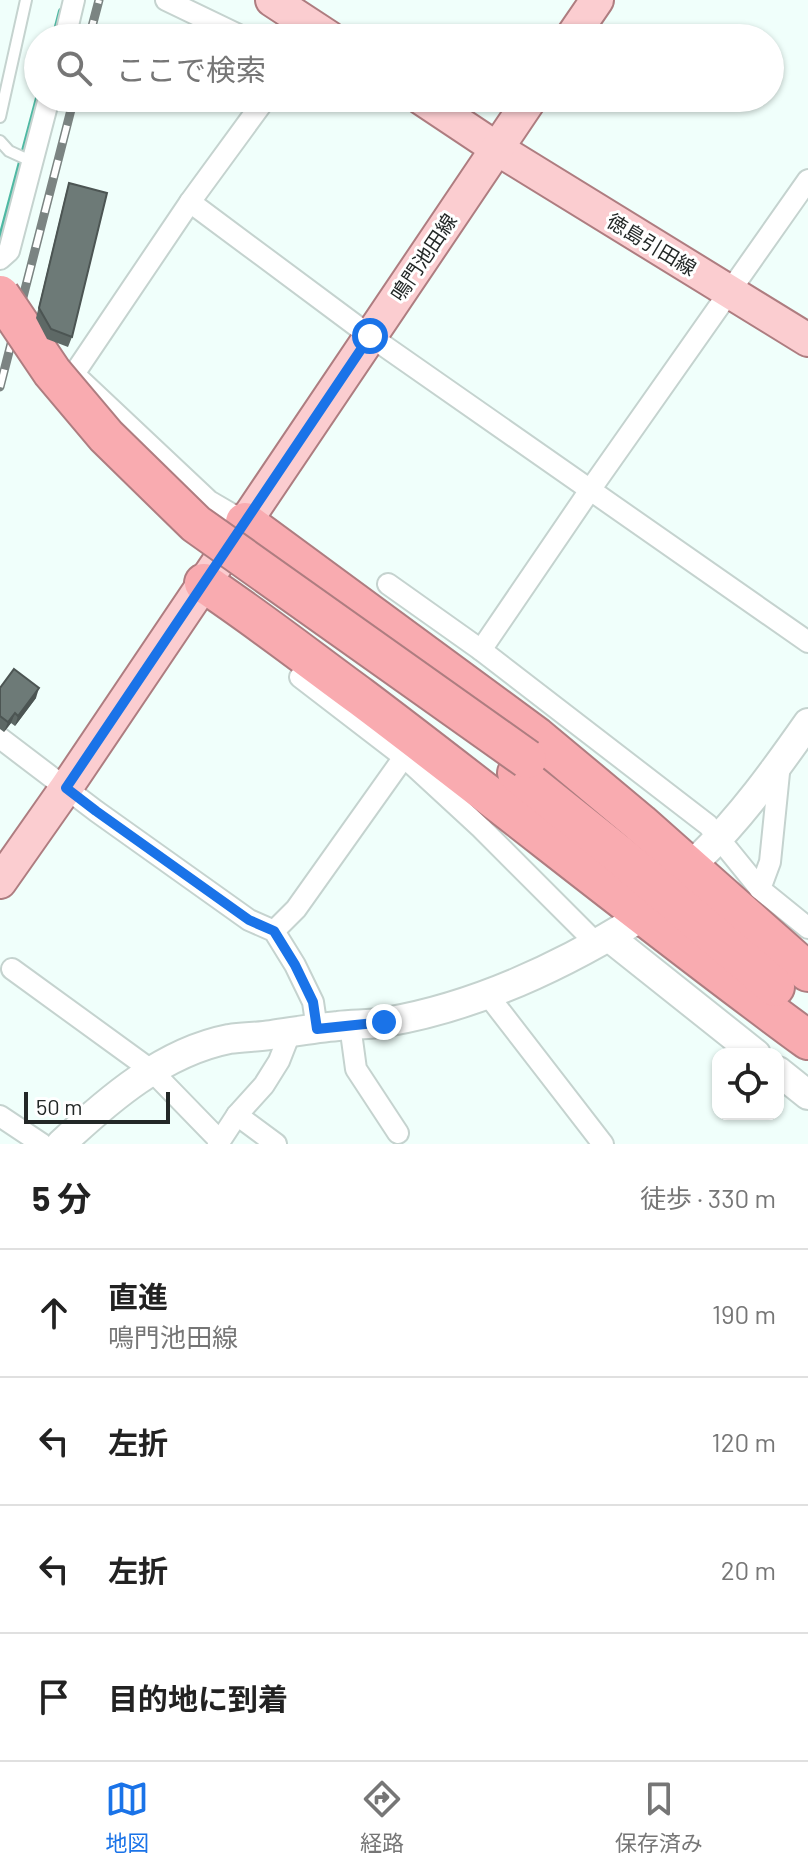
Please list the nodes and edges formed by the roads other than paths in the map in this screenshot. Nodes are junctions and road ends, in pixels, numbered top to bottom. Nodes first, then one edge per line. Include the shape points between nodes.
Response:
1 (26, 0) edge
2 (74, 0) edge
3 (166, 0) edge
4 (272, 0) edge
5 (597, 0) edge
6 (68, 24) edge
7 (216, 24) edge
8 (309, 24) edge
9 (581, 24) edge
10 (46, 112) edge
11 (256, 112) edge
12 (442, 112) edge
13 (521, 112) edge
14 (0, 117) edge
15 (0, 141) edge
16 (496, 148) junction
17 (33, 162) junction
18 (808, 180) edge
19 (190, 202) junction
20 (0, 259) edge
21 (730, 291) junction
22 (0, 295) edge
23 (0, 327) edge
24 (370, 336) junction
25 (808, 340) edge
26 (590, 490) junction
27 (245, 522) junction
28 (204, 583) junction
29 (388, 584) dead end
30 (808, 642) edge
31 (481, 650) junction
32 (300, 677) dead end
33 (808, 723) edge
34 (0, 738) edge
35 (404, 757) junction
36 (780, 763) junction
37 (522, 766) junction
38 (66, 788) junction
39 (711, 847) junction
40 (0, 882) edge
41 (760, 889) junction
42 (633, 922) dead end
43 (808, 928) edge
44 (274, 931) junction
45 (603, 940) junction
46 (12, 969) dead end
47 (808, 972) edge
48 (808, 993) edge
49 (487, 994) junction
50 (808, 1014) edge
51 (350, 1025) junction
52 (303, 1031) junction
53 (808, 1040) edge
54 (748, 1048) edge
55 (151, 1070) junction
56 (784, 1076) edge
57 (808, 1095) edge
58 (237, 1115) junction
59 (0, 1116) edge
60 (398, 1133) dead end
61 (219, 1142) edge
62 (42, 1144) edge
63 (61, 1144) edge
64 (276, 1144) edge
65 (603, 1144) edge

1 - 14 lane
2 - 6 street
3 - 7 street
4 - 8 main road
5 - 9 main road
10 - 17 street
11 - 19 street
12 - 16 main road, 徳島引田線
13 - 16 main road
15 - 17 lane
16 - 21 main road, 徳島引田線
16 - 24 main road, 鳴門池田線
17 - 20 street via 9,251
18 - 21 street
19 - 24 street
19 - 27 street via 74,374 209,501
21 - 25 main road, 徳島引田線
21 - 26 street
22 - 37 highway, bridge via 52,372 106,436 196,524
23 - 37 highway via 37,385 134,493 184,538
24 - 26 street
24 - 27 main road, 鳴門池田線
26 - 30 street
26 - 31 street
27 - 28 main road, 鳴門池田線
27 - 47 highway via 537,737
28 - 38 main road, 鳴門池田線
28 - 53 highway
29 - 31 street
31 - 39 street via 708,825
32 - 35 street
33 - 36 street
34 - 38 street
35 - 44 street via 296,909
35 - 45 street
36 - 39 street
36 - 41 street via 770,862
37 - 48 highway
37 - 50 highway
38 - 40 main road, 鳴門池田線
38 - 44 street via 249,920
39 - 41 street
41 - 43 street
42 - 45 street
44 - 52 street via 313,1002
45 - 49 street
45 - 54 street
46 - 55 street
49 - 51 street via 427,1013
49 - 65 street
51 - 52 street
51 - 60 street via 356,1069
52 - 55 street via 230,1039
52 - 58 street
55 - 61 street
55 - 63 street
56 - 57 street
58 - 61 street
58 - 64 street
59 - 62 street

